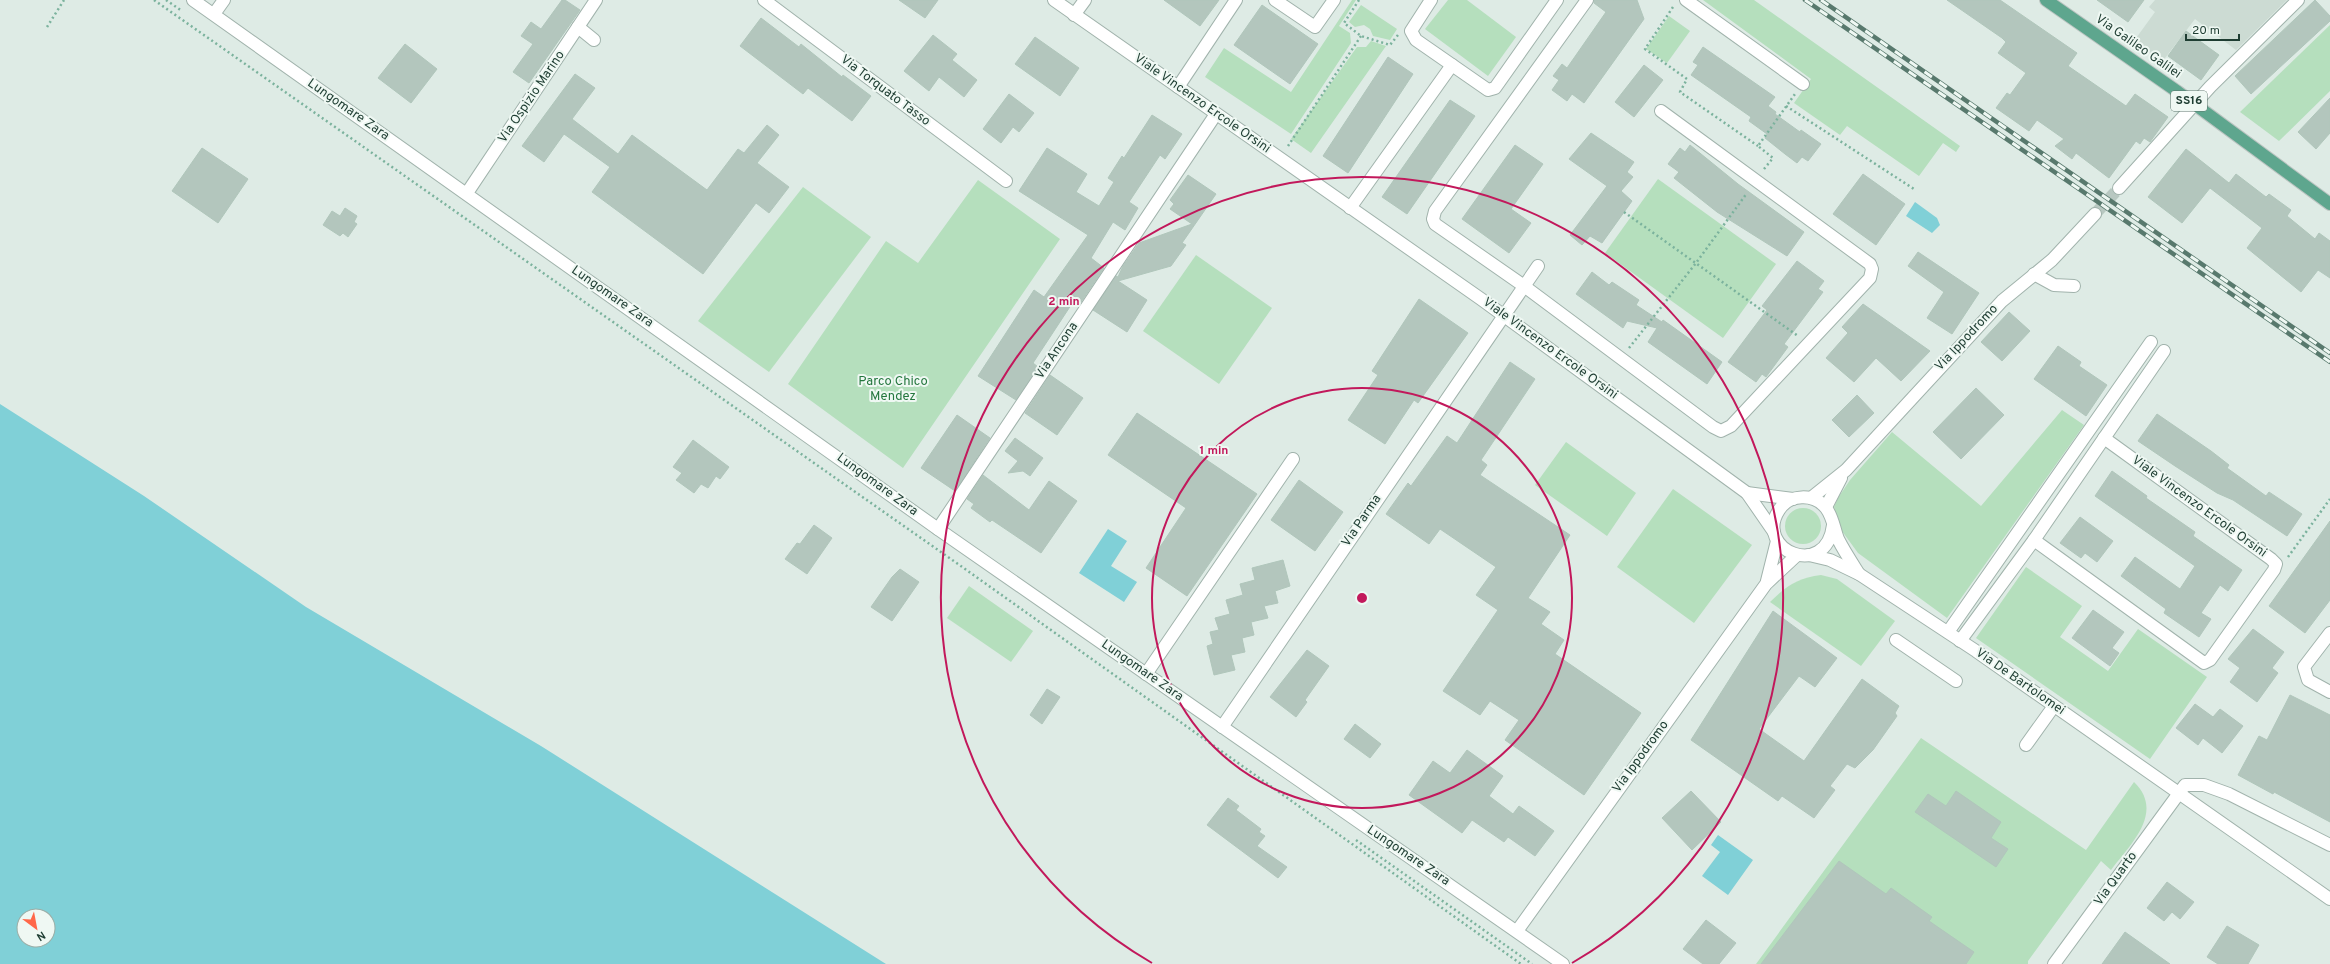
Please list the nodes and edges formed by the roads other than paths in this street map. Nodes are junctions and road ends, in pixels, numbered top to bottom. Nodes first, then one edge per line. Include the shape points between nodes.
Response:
1 (194, 0) edge
2 (224, 0) edge
3 (596, 0) edge
4 (764, 0) edge
5 (1054, 0) edge
6 (1085, 0) edge
7 (1236, 0) edge
8 (1275, 0) edge
9 (1334, 0) edge
10 (1431, 0) edge
11 (1557, 0) edge
12 (1587, 0) edge
13 (1686, 0) edge
14 (2046, 0) edge
15 (2298, 0) edge
16 (214, 14) junction
17 (1074, 15) junction
18 (578, 27) junction
19 (594, 40) dead end
20 (1452, 65) junction
21 (1803, 84) road end
22 (1178, 87) junction
23 (2194, 105) junction
24 (1661, 111) dead end
25 (1216, 114) junction
26 (1006, 181) dead end
27 (2119, 188) tunnel mouth
28 (467, 193) junction
29 (2330, 204) edge
30 (1350, 208) junction
31 (2095, 214) tunnel mouth
32 (1538, 266) dead end
33 (2034, 274) junction
34 (1524, 286) junction
35 (2074, 286) dead end
36 (1503, 315) junction
37 (2151, 342) dead end
38 (2164, 351) dead end
39 (2104, 438) junction
40 (1293, 459) dead end
41 (1846, 470) junction
42 (1748, 493) junction
43 (1810, 498) junction
44 (1793, 499) junction
45 (1826, 507) junction
46 (1833, 525) junction
47 (938, 529) junction
48 (1776, 536) junction
49 (2034, 540) junction
50 (1803, 555) junction
51 (1859, 574) junction
52 (1766, 584) junction
53 (1948, 632) junction
54 (2329, 637) edge
55 (1896, 640) dead end
56 (1960, 640) junction
57 (1146, 674) junction
58 (1956, 681) dead end
59 (2330, 692) edge
60 (2054, 706) junction
61 (1222, 727) junction
62 (2026, 745) dead end
63 (2179, 793) junction
64 (2330, 844) edge
65 (2330, 899) edge
66 (1517, 931) junction
67 (1563, 964) edge
68 (2054, 964) edge

1 - 16 street, Lungomare Zara
2 - 16 street
3 - 18 street, Via Ospizio Marino
4 - 26 street, Via Torquato Tasso
5 - 17 street, Viale Vincenzo Ercole Orsini
6 - 17 street
7 - 22 street
8 - 9 street via 1315,27
10 - 20 street via 1411,31 1416,40
11 - 20 street via 1495,88 1488,90
12 - 34 street via 1435,211 1433,218 1435,224
13 - 21 street
14 - 23 main road, Via Galileo Galilei / SS16
15 - 23 street
16 - 28 street, Lungomare Zara
17 - 22 street, Viale Vincenzo Ercole Orsini
18 - 19 street
18 - 28 street, Via Ospizio Marino
20 - 30 street
22 - 25 street, Viale Vincenzo Ercole Orsini
23 - 27 street
23 - 29 main road, Via Galileo Galilei / SS16
24 - 34 street via 1870,264 1870,278 1731,426 1721,431
25 - 30 street, Viale Vincenzo Ercole Orsini
25 - 47 street, Via Ancona
28 - 47 street, Lungomare Zara
30 - 36 street, Viale Vincenzo Ercole Orsini
31 - 33 street, Via Ippodromo via 2052,260
32 - 34 street, Via Parma
33 - 35 street via 2054,285
33 - 41 street, Via Ippodromo via 2002,300
34 - 36 street, Via Parma
36 - 42 street, Viale Vincenzo Ercole Orsini
36 - 61 street, Via Parma
37 - 53 street
38 - 39 street
39 - 49 street
39 - 49 street, Viale Vincenzo Ercole Orsini via 2276,564 2274,570 2210,660 2204,663
40 - 57 street
41 - 43 street, Via Ippodromo
41 - 45 street, Via Ippodromo
42 - 44 street
42 - 48 street
43 - 44 street
43 - 45 street
44 - 48 street, Via Ippodromo via 1786,503 1776,516
45 - 46 street
46 - 50 street, Via Ippodromo via 1828,542 1822,549
46 - 51 street, Via De Bartolomei via 1839,541
47 - 57 street, Lungomare Zara
48 - 50 street via 1782,547
48 - 52 street, Via Ippodromo via 1773,564
49 - 56 street
50 - 51 street, Via De Bartolomei via 1830,560
50 - 52 street, Via Ippodromo
51 - 53 street, Via De Bartolomei
52 - 66 street, Via Ippodromo
53 - 56 street, Via De Bartolomei
54 - 59 street via 2304,667 2308,680
55 - 58 street
56 - 60 street, Via De Bartolomei
57 - 61 street, Lungomare Zara
60 - 62 street
60 - 63 street, Via De Bartolomei
61 - 66 street, Lungomare Zara
63 - 64 street via 2186,785 2204,784
63 - 65 street, Via De Bartolomei
63 - 68 street, Via Quarto
66 - 67 street, Lungomare Zara

